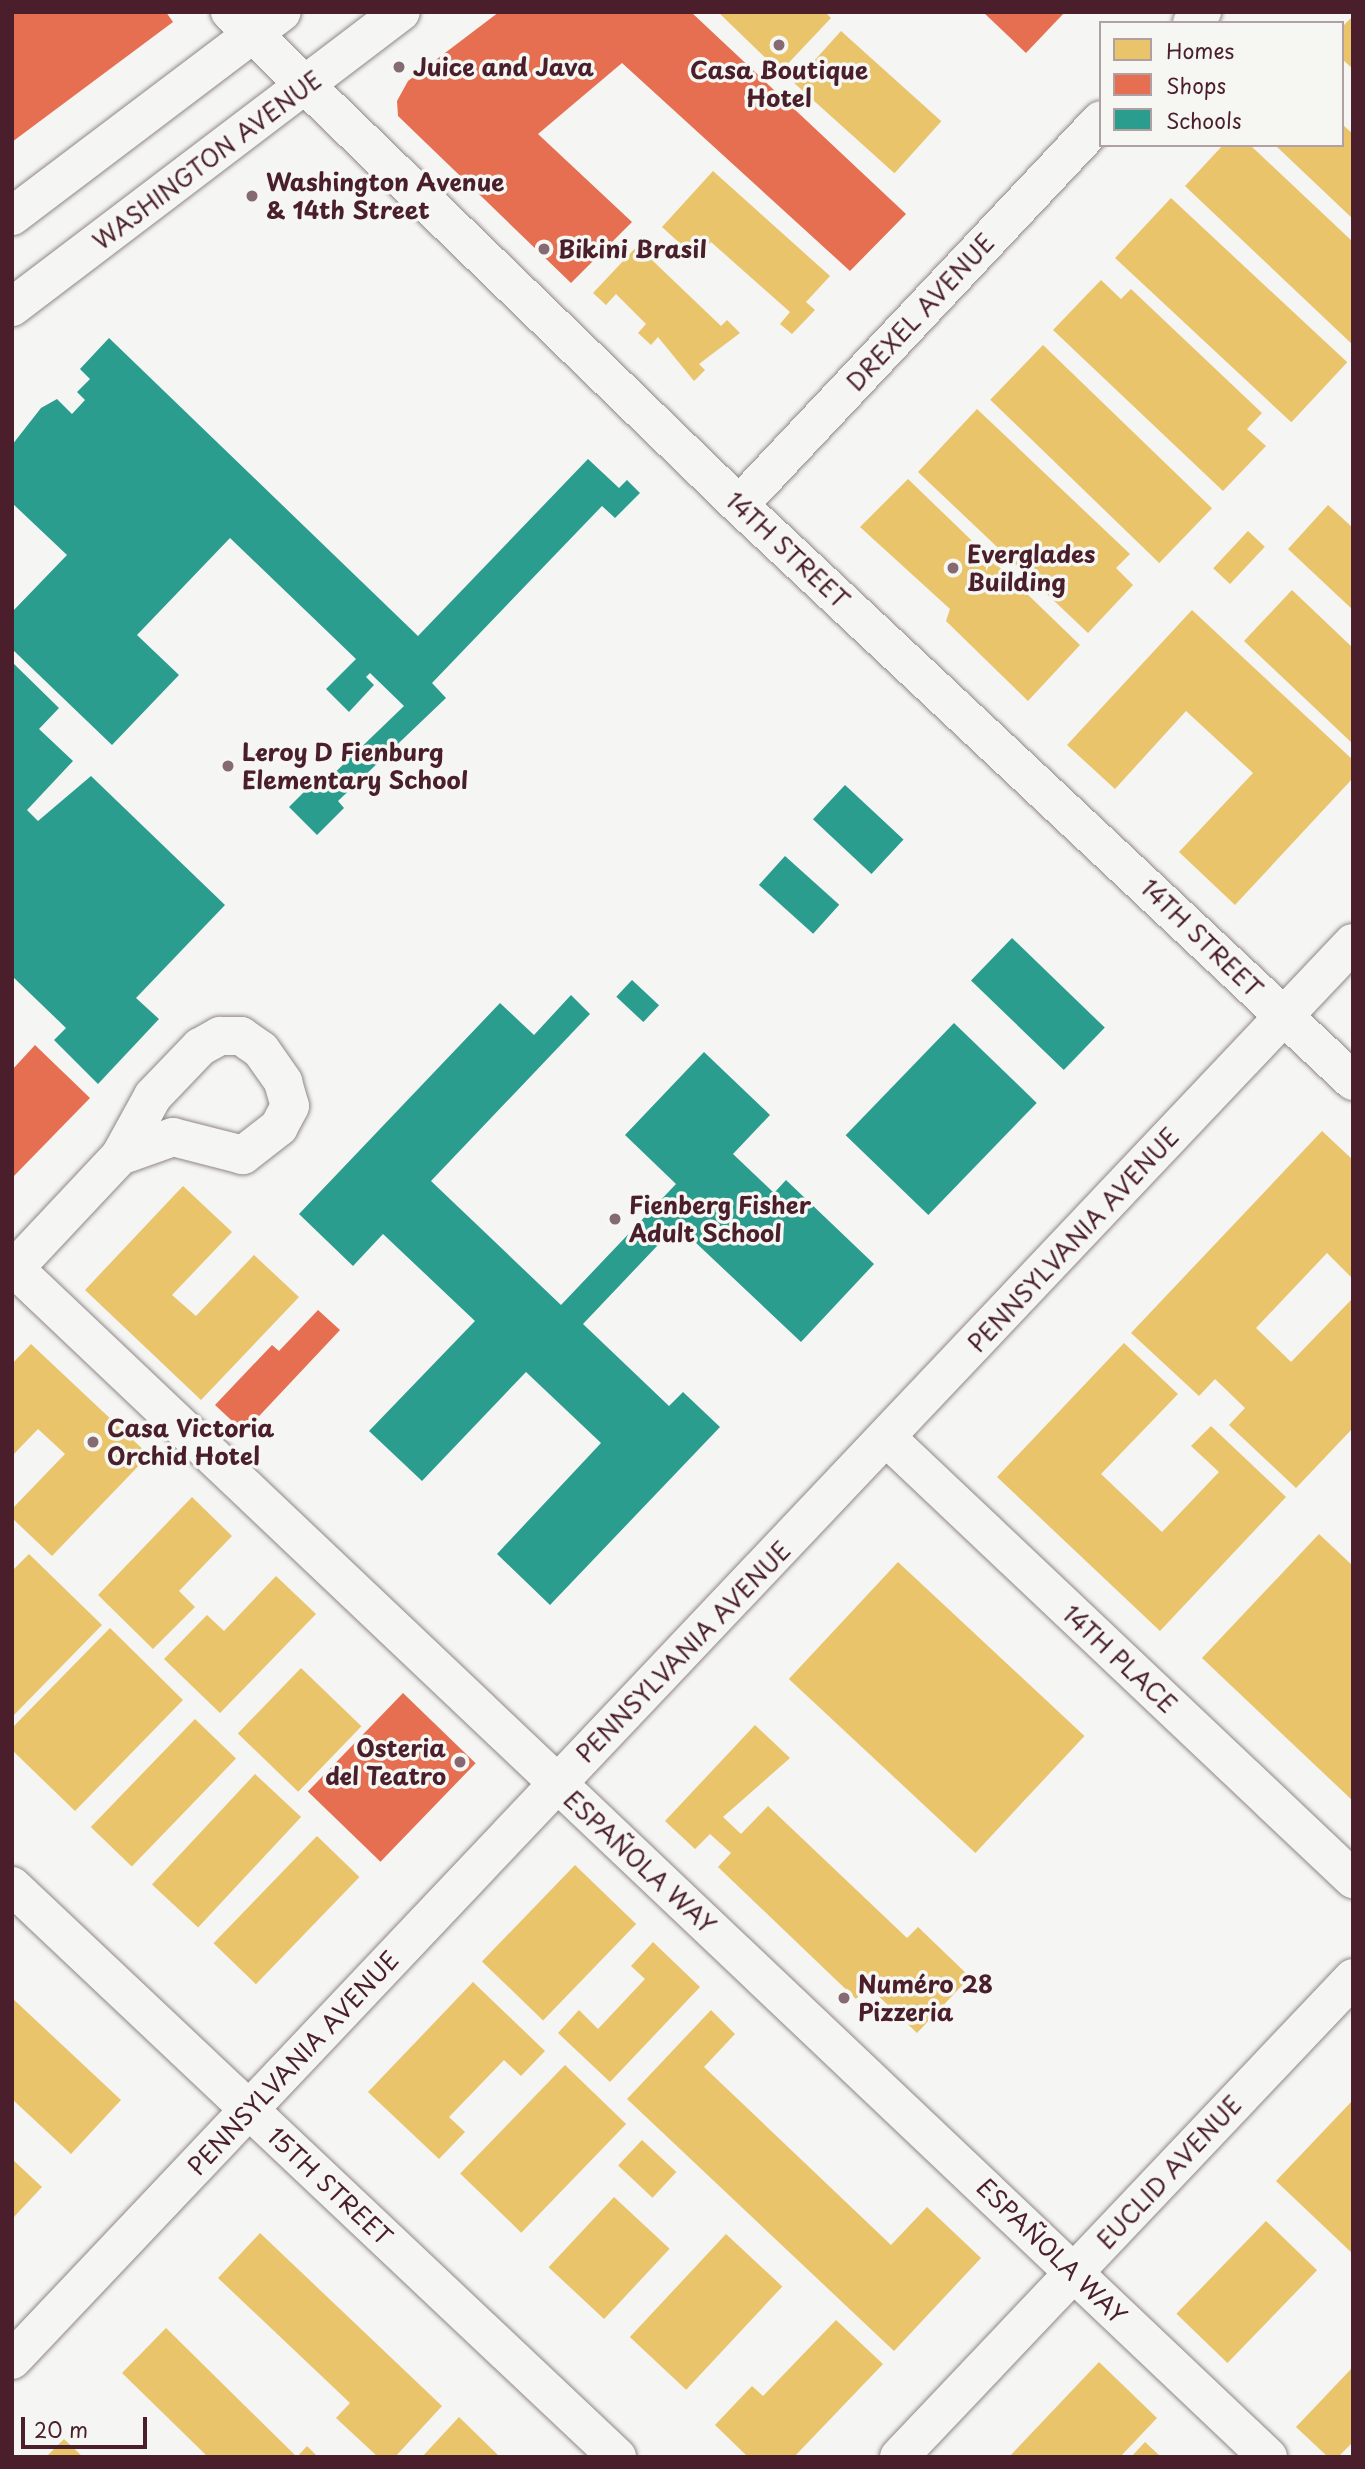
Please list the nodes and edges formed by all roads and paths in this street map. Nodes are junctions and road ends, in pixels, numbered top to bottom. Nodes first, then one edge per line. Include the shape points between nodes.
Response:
1 (282, 12) edge
2 (401, 12) edge
3 (240, 24) edge
4 (303, 87) junction
5 (1099, 122) edge
6 (12, 216) edge
7 (12, 307) edge
8 (739, 505) junction
9 (1353, 943) edge
10 (1284, 1016) junction
11 (1353, 1082) edge
12 (120, 1156) dead end
13 (13, 1268) edge
14 (887, 1438) junction
15 (558, 1785) junction
16 (1353, 1879) edge
17 (12, 1886) edge
18 (1353, 1978) edge
19 (248, 2109) junction
20 (1074, 2272) junction
21 (12, 2360) edge
22 (617, 2457) edge
23 (899, 2457) edge
24 (1268, 2457) edge

1 - 3 street
2 - 4 street, WASHINGTON AVENUE
3 - 4 street, 14TH STREET
3 - 6 street
4 - 7 street, WASHINGTON AVENUE
4 - 8 street, 14TH STREET
5 - 8 street, DREXEL AVENUE
8 - 10 street, 14TH STREET
9 - 10 street, PENNSYLVANIA AVENUE
10 - 11 street, 14TH STREET
10 - 14 street, PENNSYLVANIA AVENUE
12 - 13 street
13 - 15 street, ESPAÑOLA WAY
14 - 15 street, PENNSYLVANIA AVENUE
14 - 16 street, 14TH PLACE
15 - 19 street, PENNSYLVANIA AVENUE
15 - 20 street, ESPAÑOLA WAY
17 - 19 street, 15TH STREET
18 - 20 street, EUCLID AVENUE
19 - 21 street, PENNSYLVANIA AVENUE
19 - 22 street, 15TH STREET
20 - 23 street, EUCLID AVENUE
20 - 24 street, ESPAÑOLA WAY

